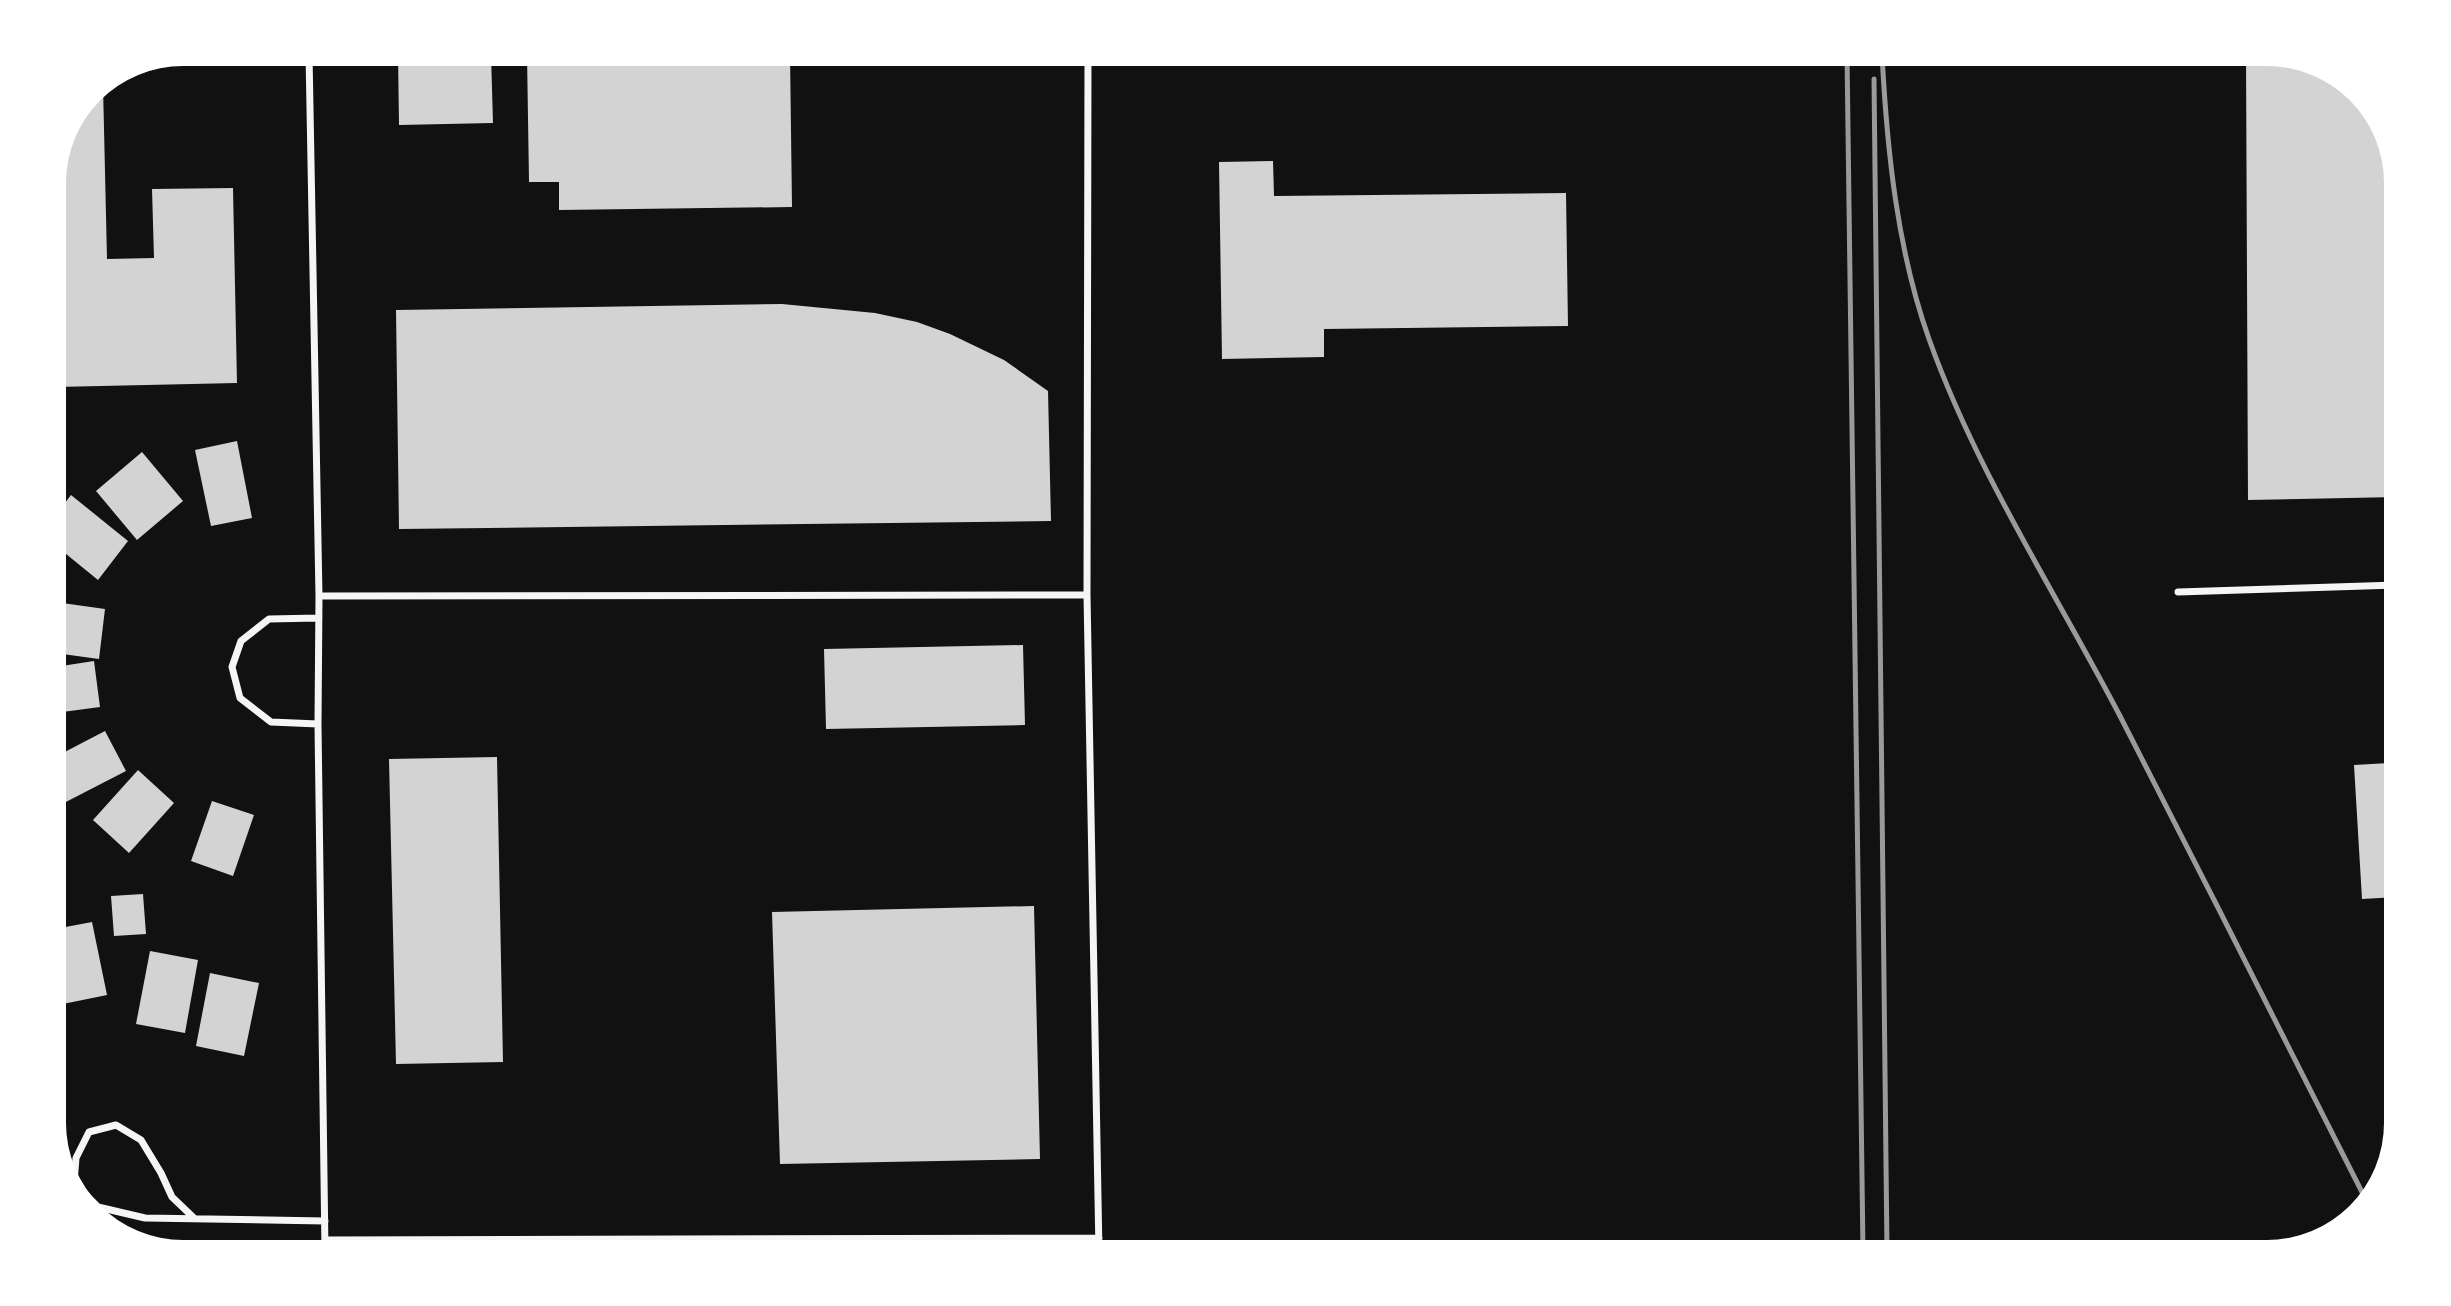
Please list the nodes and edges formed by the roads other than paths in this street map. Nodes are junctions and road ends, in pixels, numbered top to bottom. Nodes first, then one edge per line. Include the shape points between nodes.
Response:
1 (309, 66) edge
2 (1088, 66) edge
3 (2384, 585) edge
4 (2178, 592) dead end
5 (1087, 595) junction
6 (319, 596) junction
7 (319, 618) junction
8 (318, 724) junction
9 (75, 1166) edge
10 (105, 1209) edge
11 (194, 1218) junction
12 (325, 1221) junction
13 (1099, 1238) joint
14 (325, 1240) joint

1 - 6 street
2 - 5 street
3 - 4 street
5 - 6 street
5 - 13 street
6 - 7 street
7 - 8 street
7 - 8 street via 269,619 241,641 232,667 240,698 271,722
8 - 12 street
9 - 11 street via 89,1132 116,1125 141,1140 172,1197
10 - 11 street via 145,1218
11 - 12 street
12 - 14 street
13 - 14 street

